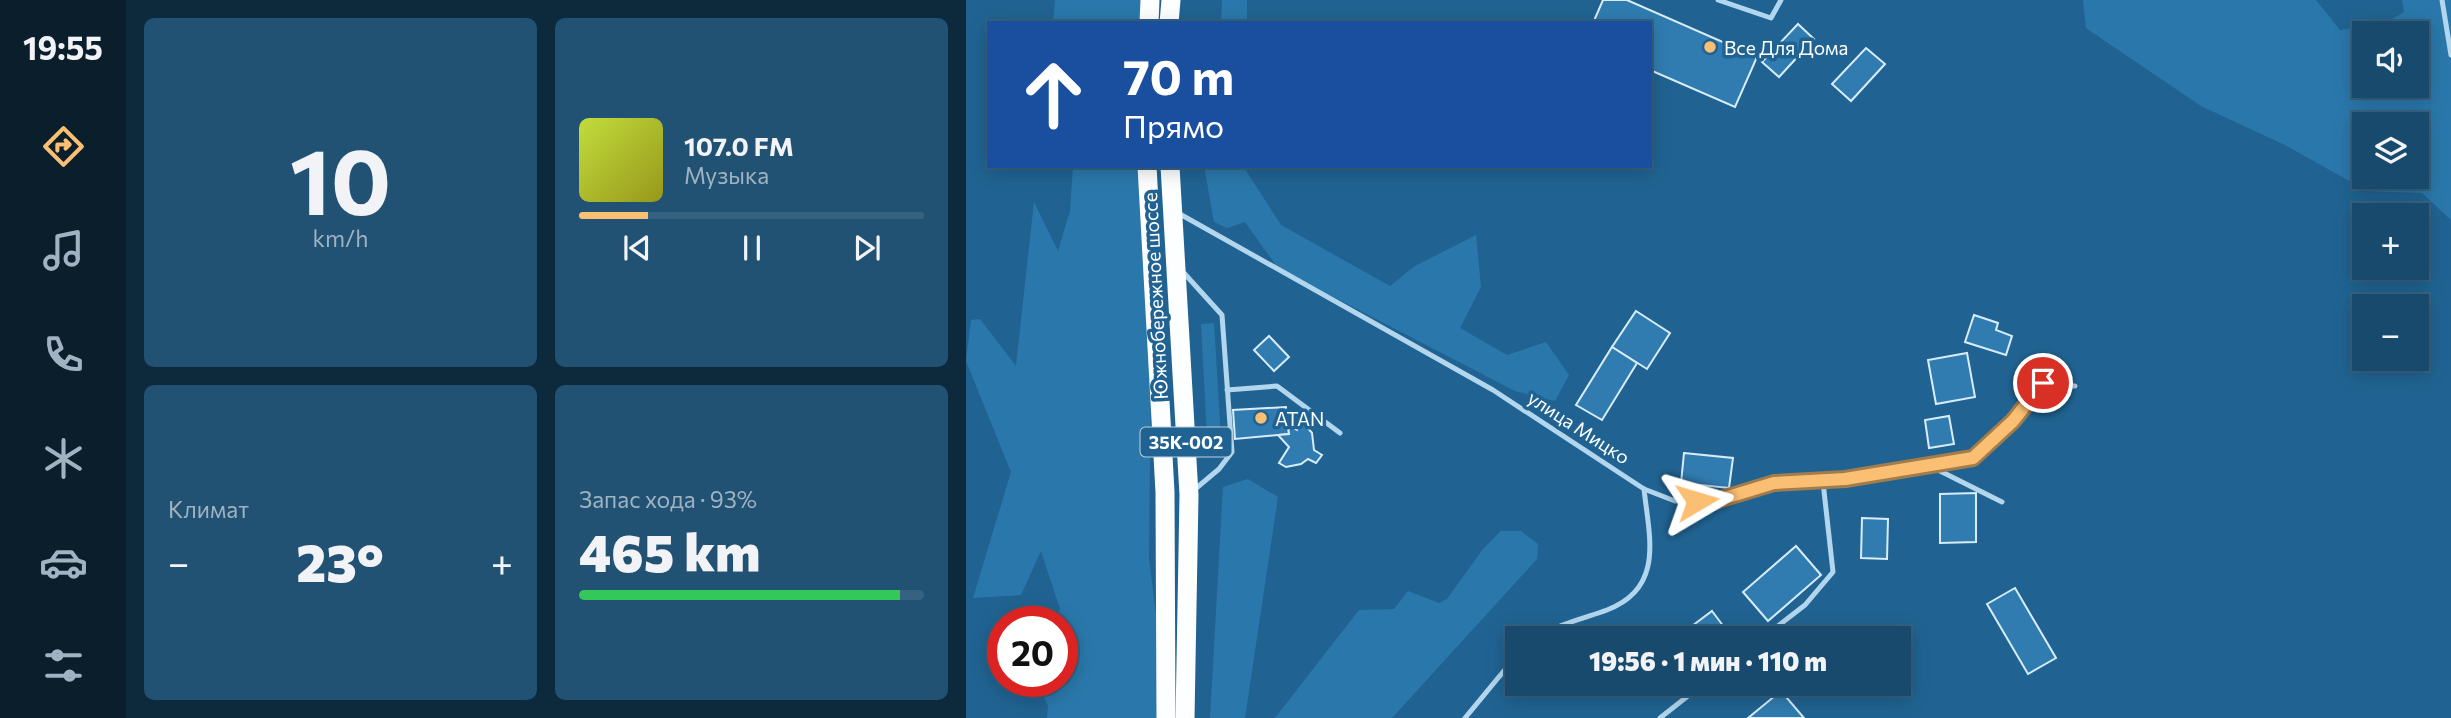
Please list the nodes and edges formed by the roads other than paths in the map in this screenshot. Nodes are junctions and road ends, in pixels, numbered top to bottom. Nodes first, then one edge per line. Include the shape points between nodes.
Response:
1 (1150, 0) edge
2 (1171, 0) edge
3 (1718, 0) edge
4 (1781, 0) edge
5 (2442, 0) edge
6 (1149, 21) edge
7 (1169, 21) edge
8 (2451, 55) edge
9 (1147, 168) edge
10 (1170, 168) edge
11 (1149, 208) junction
12 (1173, 211) junction
13 (1175, 260) junction
14 (2075, 386) dead end
15 (1227, 390) junction
16 (1340, 433) dead end
17 (1932, 467) junction
18 (1823, 482) junction
19 (1644, 489) junction
20 (1189, 495) junction
21 (2002, 502) dead end
22 (1560, 626) edge
23 (1778, 626) edge
24 (1505, 670) edge
25 (1688, 696) edge
26 (1166, 718) edge
27 (1185, 718) edge
28 (1465, 718) edge
29 (1660, 718) edge

1 - 6 highway
2 - 7 highway
3 - 4 lane via 1771,18
5 - 8 lane
9 - 11 highway, Южнобережное шоссе / 35К-002
10 - 12 highway, Южнобережное шоссе / 35К-002
11 - 12 lane
11 - 26 highway, Южнобережное шоссе / 35К-002 via 1166,492
12 - 13 highway, Южнобережное шоссе / 35К-002
12 - 19 lane, улица Мицко via 1493,390
13 - 15 lane via 1222,315
13 - 20 highway, Южнобережное шоссе / 35К-002
14 - 17 lane, улица Мицко via 2043,383 2013,421 1973,458
15 - 16 lane via 1277,386
15 - 20 lane via 1232,452
17 - 18 lane, улица Мицко
17 - 21 lane
18 - 19 lane, улица Мицко via 1774,483 1718,500 1675,501
18 - 23 lane via 1833,572 1805,605
19 - 22 lane via 1651,554 1648,575 1628,599
20 - 27 highway, Южнобережное шоссе / 35К-002
24 - 28 lane
25 - 29 lane

